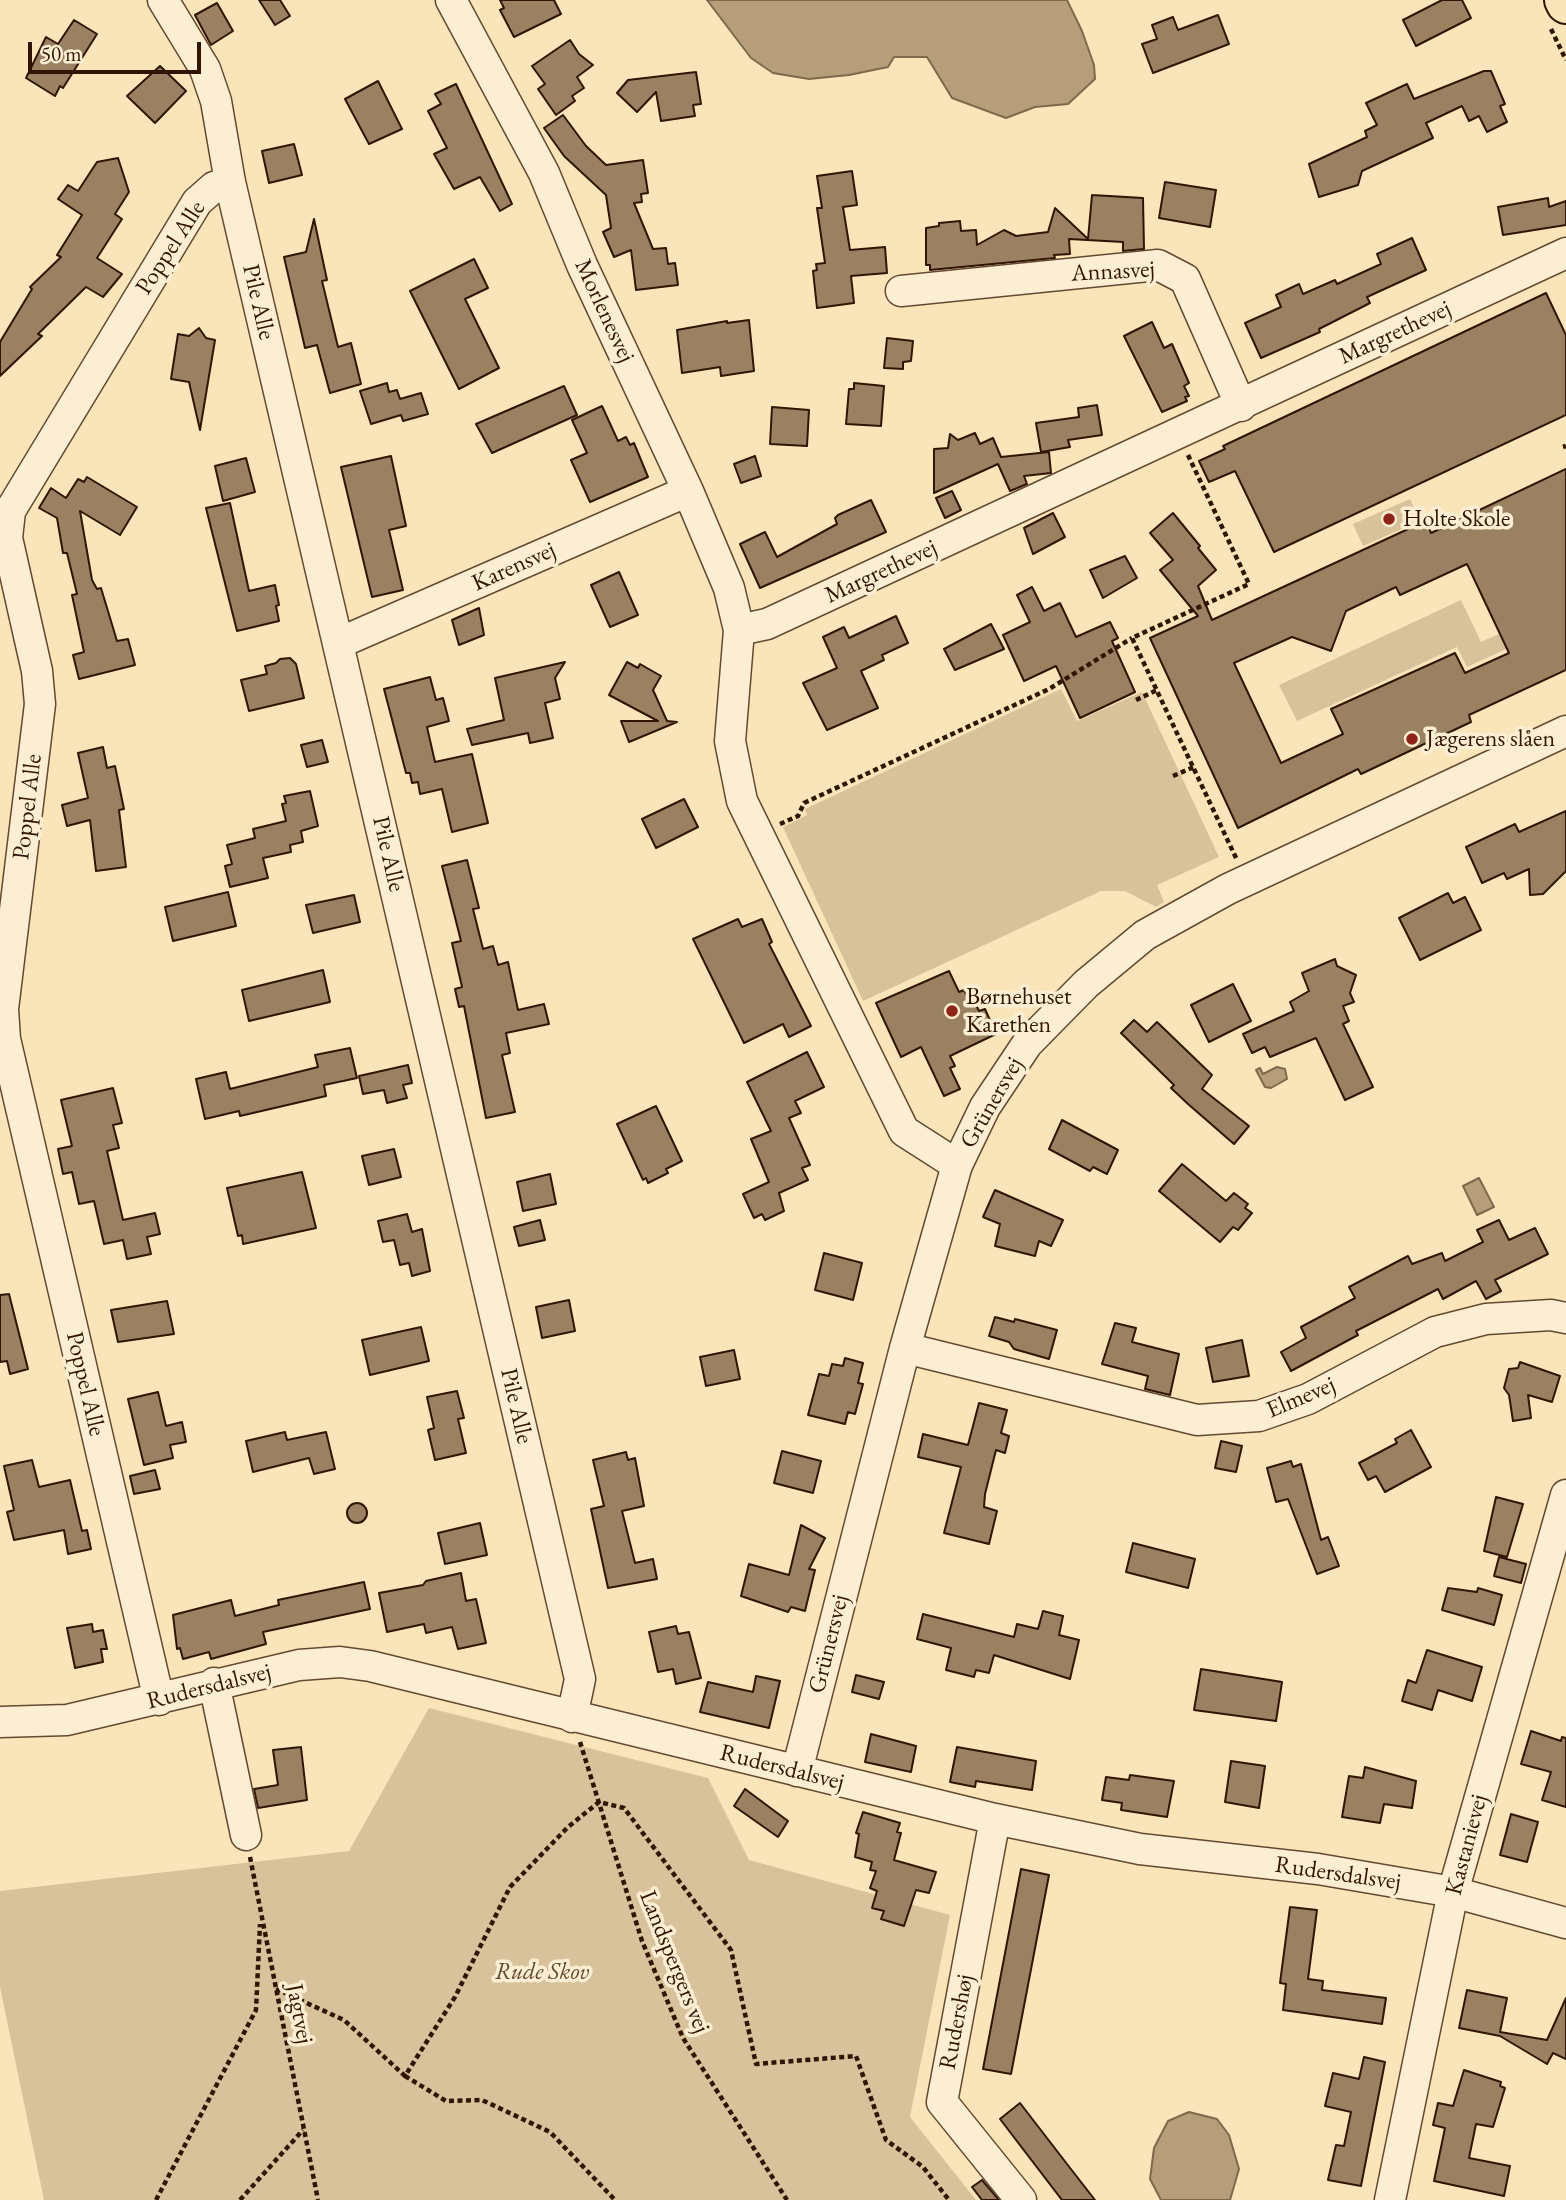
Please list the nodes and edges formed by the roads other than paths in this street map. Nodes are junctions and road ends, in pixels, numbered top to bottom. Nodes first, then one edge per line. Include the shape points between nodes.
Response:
1 (163, 0) edge
2 (451, 0) edge
3 (230, 182) junction
4 (1566, 253) edge
5 (901, 291) dead end
6 (1241, 406) junction
7 (688, 491) junction
8 (739, 630) junction
9 (339, 643) junction
10 (1566, 731) edge
11 (9, 889) edge
12 (957, 1165) junction
13 (1566, 1318) edge
14 (905, 1348) junction
15 (1566, 1495) edge
16 (214, 1683) junction
17 (159, 1700) junction
18 (572, 1717) junction
19 (0, 1723) edge
20 (797, 1771) junction
21 (995, 1819) junction
22 (246, 1835) road end
23 (1453, 1892) junction
24 (1566, 1923) edge
25 (1021, 2200) edge
26 (1390, 2200) edge

1 - 3 street, Pile Alle via 205,69 216,101
2 - 7 street, Morlenesvej via 544,173
3 - 9 street, Pile Alle
3 - 11 street, Poppel Alle via 214,187 197,202 10,511 7,538 40,704
4 - 6 street, Margrethevej
5 - 6 street, Annasvej via 1158,265 1185,279
6 - 8 street, Margrethevej via 767,625
7 - 8 street, Morlenesvej via 729,588
7 - 9 street, Karensvej
8 - 12 street via 730,741 741,801 904,1131
9 - 18 street, Pile Alle via 580,1679
10 - 12 street, Grünersvej via 1247,880 1145,935 1086,984 1027,1044 985,1107
11 - 17 street, Poppel Alle via 5,1039
12 - 14 street, Grünersvej
13 - 14 street, Elmevej via 1486,1319 1435,1332 1308,1399 1259,1416 1197,1420
14 - 20 street, Grünersvej
15 - 23 street, Kastanievej
16 - 17 street, Rudersdalsvej
16 - 18 street, Rudersdalsvej via 299,1665 340,1662
16 - 22 street
17 - 19 street, Rudersdalsvej via 67,1720
18 - 20 street, Rudersdalsvej
20 - 21 street, Rudersdalsvej
21 - 23 street, Rudersdalsvej via 1140,1849 1318,1869
21 - 25 street, Rudershøj via 942,2102
23 - 24 street, Rudersdalsvej
23 - 26 street, Kastanievej

